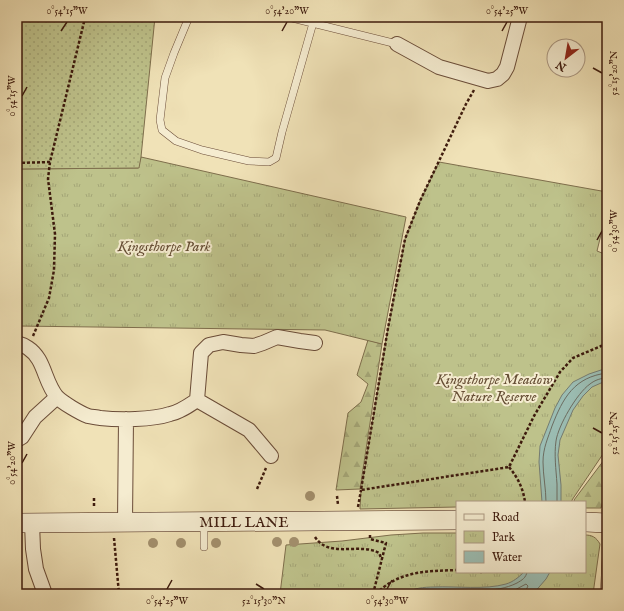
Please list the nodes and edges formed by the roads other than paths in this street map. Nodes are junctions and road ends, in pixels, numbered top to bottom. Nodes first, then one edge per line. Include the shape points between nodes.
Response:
1 (189, 17) edge
2 (288, 17) edge
3 (520, 17) edge
4 (313, 23) junction
5 (397, 44) joint
6 (315, 343) dead end
7 (22, 345) edge
8 (58, 397) junction
9 (197, 400) junction
10 (126, 419) junction
11 (17, 440) edge
12 (271, 456) road end
13 (456, 520) edge
14 (125, 522) junction
15 (204, 522) junction
16 (586, 522) edge
17 (24, 523) edge
18 (607, 523) edge
19 (607, 538) edge
20 (204, 547) dead end
21 (45, 594) edge
22 (604, 594) edge

1 - 4 lane via 165,78 160,120 162,130 176,141 202,150 249,161 269,162 276,158
2 - 4 lane
3 - 5 street via 508,67 503,74 493,80 488,81 439,67
4 - 5 lane
6 - 9 street via 277,337 254,346 223,342 208,345 201,353
7 - 8 street via 38,357
8 - 10 street via 89,416
8 - 11 street via 35,417 22,437
9 - 10 street via 184,409 170,414
9 - 12 street via 249,430
10 - 14 street
13 - 15 street, MILL LANE
14 - 15 street, MILL LANE
14 - 17 street, MILL LANE
15 - 20 lane
16 - 18 street
17 - 21 street, MILL LANE
19 - 22 lane

